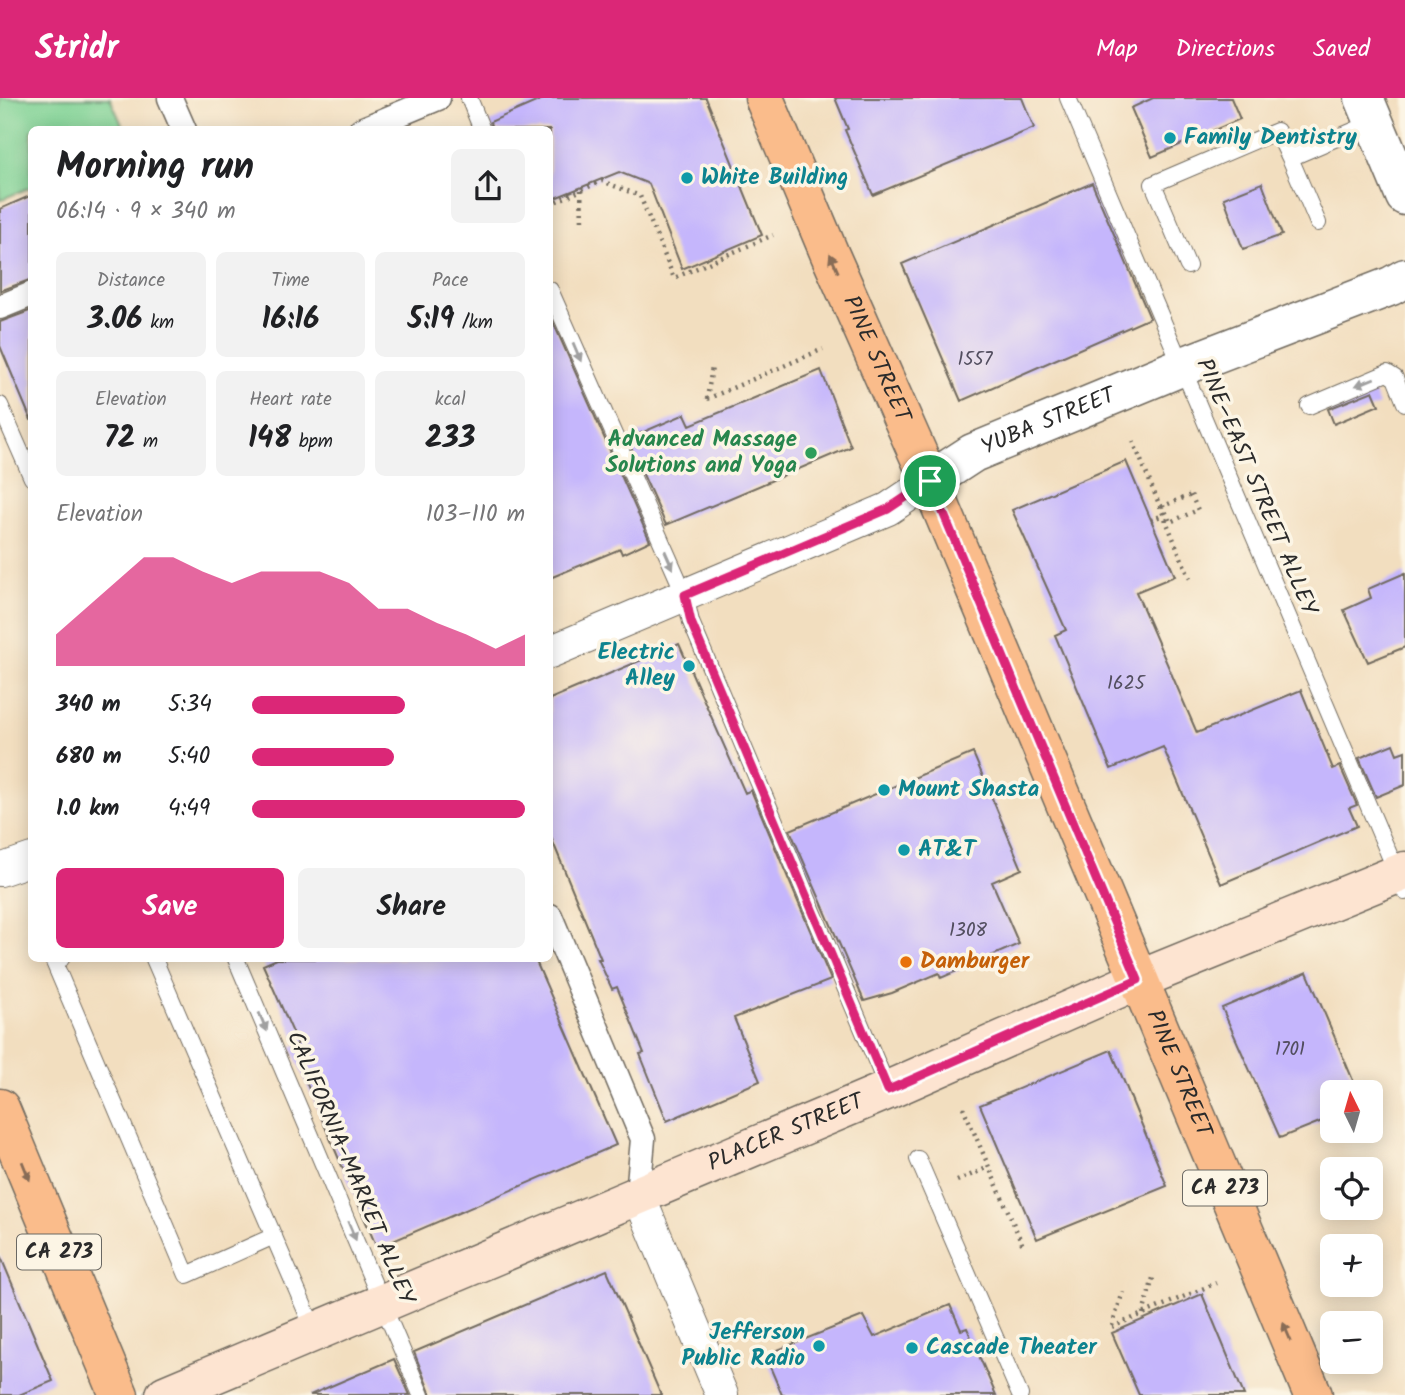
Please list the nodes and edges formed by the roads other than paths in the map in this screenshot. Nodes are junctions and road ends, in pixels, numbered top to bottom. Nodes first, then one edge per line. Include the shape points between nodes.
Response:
1 (170, 98) edge
2 (438, 98) edge
3 (469, 98) edge
4 (764, 98) edge
5 (1068, 98) edge
6 (1369, 110) edge
7 (182, 126) edge
8 (371, 126) edge
9 (480, 126) edge
10 (1290, 158) junction
11 (1405, 196) edge
12 (1318, 223) dead end
13 (1188, 266) dead end
14 (1405, 278) edge
15 (28, 296) edge
16 (553, 297) edge
17 (0, 307) edge
18 (1181, 368) junction
19 (1405, 403) edge
20 (0, 405) edge
21 (1309, 406) dead end
22 (28, 469) edge
23 (930, 481) junction
24 (685, 595) junction
25 (553, 651) edge
26 (28, 860) edge
27 (0, 870) edge
28 (1403, 879) edge
29 (553, 923) edge
30 (54, 962) edge
31 (155, 962) edge
32 (237, 962) edge
33 (1138, 980) junction
34 (888, 1090) junction
35 (0, 1108) edge
36 (918, 1159) dead end
37 (638, 1194) junction
38 (274, 1236) junction
39 (383, 1304) junction
40 (315, 1332) junction
41 (119, 1395) edge
42 (165, 1395) edge
43 (421, 1395) edge
44 (722, 1395) edge
45 (1020, 1395) edge
46 (1314, 1395) edge

1 - 7 street
2 - 8 street
3 - 9 lane
23 -> 4 main road, PINE STREET / CA 273
5 - 18 lane, PINE–EAST STREET ALLEY
6 - 10 lane
6 - 11 street
10 - 12 lane
10 - 13 lane via 1277,131 1153,184
14 - 18 street, YUBA STREET
15 - 17 street
16 -> 24 lane
18 - 23 street, YUBA STREET via 973,453
18 - 28 lane, PINE–EAST STREET ALLEY
19 -> 21 lane via 1395,378 1387,373
20 - 22 lane
23 - 24 street, YUBA STREET via 888,509
23 - 33 main road, PINE STREET / CA 273
24 - 25 street, YUBA STREET
24 - 34 lane via 691,622
26 - 27 street
28 - 33 main road, PLACER STREET
29 - 37 street via 643,1139
30 - 38 lane via 187,1275
31 - 38 lane
32 -> 39 lane, CALIFORNIA-MARKET ALLEY
33 - 34 main road, PLACER STREET
46 -> 33 main road, PINE STREET / CA 273
34 - 37 main road, PLACER STREET
35 -> 41 main road, CA 273
36 - 45 lane
37 - 39 main road, PLACER STREET
37 - 44 street
38 - 40 lane
39 - 40 main road, PLACER STREET
39 - 43 lane, CALIFORNIA-MARKET ALLEY
40 - 42 main road, PLACER STREET

